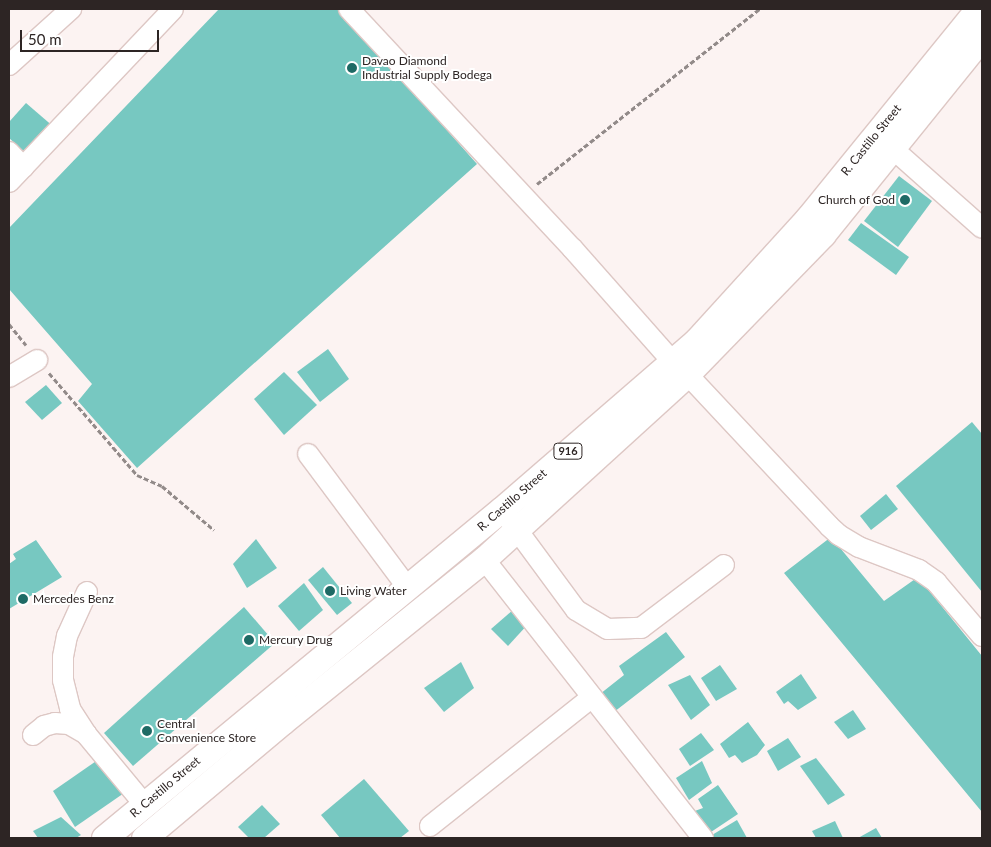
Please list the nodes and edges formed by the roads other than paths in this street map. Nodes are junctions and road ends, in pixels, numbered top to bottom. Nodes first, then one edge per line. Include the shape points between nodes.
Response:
1 (71, 9) edge
2 (173, 9) edge
3 (349, 9) edge
4 (978, 9) edge
5 (982, 37) edge
6 (9, 65) edge
7 (892, 148) junction
8 (9, 152) edge
9 (23, 167) junction
10 (9, 182) edge
11 (982, 228) edge
12 (37, 360) road end
13 (679, 367) junction
14 (9, 377) edge
15 (308, 454) dead end
16 (502, 510) junction
17 (517, 529) junction
18 (484, 559) junction
19 (724, 565) dead end
20 (407, 587) junction
21 (87, 592) dead end
22 (982, 636) edge
23 (592, 696) junction
24 (266, 703) junction
25 (282, 722) junction
26 (86, 734) junction
27 (33, 735) dead end
28 (140, 809) junction
29 (430, 826) dead end
30 (149, 837) edge
31 (104, 838) edge
32 (703, 838) edge

1 - 6 street
2 - 9 street
3 - 13 street
4 - 13 main road, R. Castillo Street / 916 via 808,218 697,340
5 - 7 main road, R. Castillo Street / 916
7 - 11 street
7 - 13 main road, R. Castillo Street / 916 via 823,234
8 - 9 street
9 - 10 street
12 - 14 street
13 - 16 main road, R. Castillo Street / 916
13 - 17 main road, R. Castillo Street / 916
13 - 22 street via 839,535 859,547 919,570 936,582
15 - 20 street
16 - 17 street
16 - 20 main road, R. Castillo Street / 916
17 - 18 main road, R. Castillo Street / 916
17 - 19 street via 576,610 608,629 641,628
18 - 23 street
18 - 25 main road, R. Castillo Street / 916
20 - 24 main road, R. Castillo Street / 916
21 - 26 street via 67,636 63,657 63,680 70,709
23 - 29 street
23 - 32 street
24 - 25 main road
24 - 28 main road, R. Castillo Street / 916
25 - 30 main road, R. Castillo Street / 916
26 - 27 street via 69,724 56,723 44,726
26 - 28 street
28 - 30 street
28 - 31 main road, R. Castillo Street / 916

